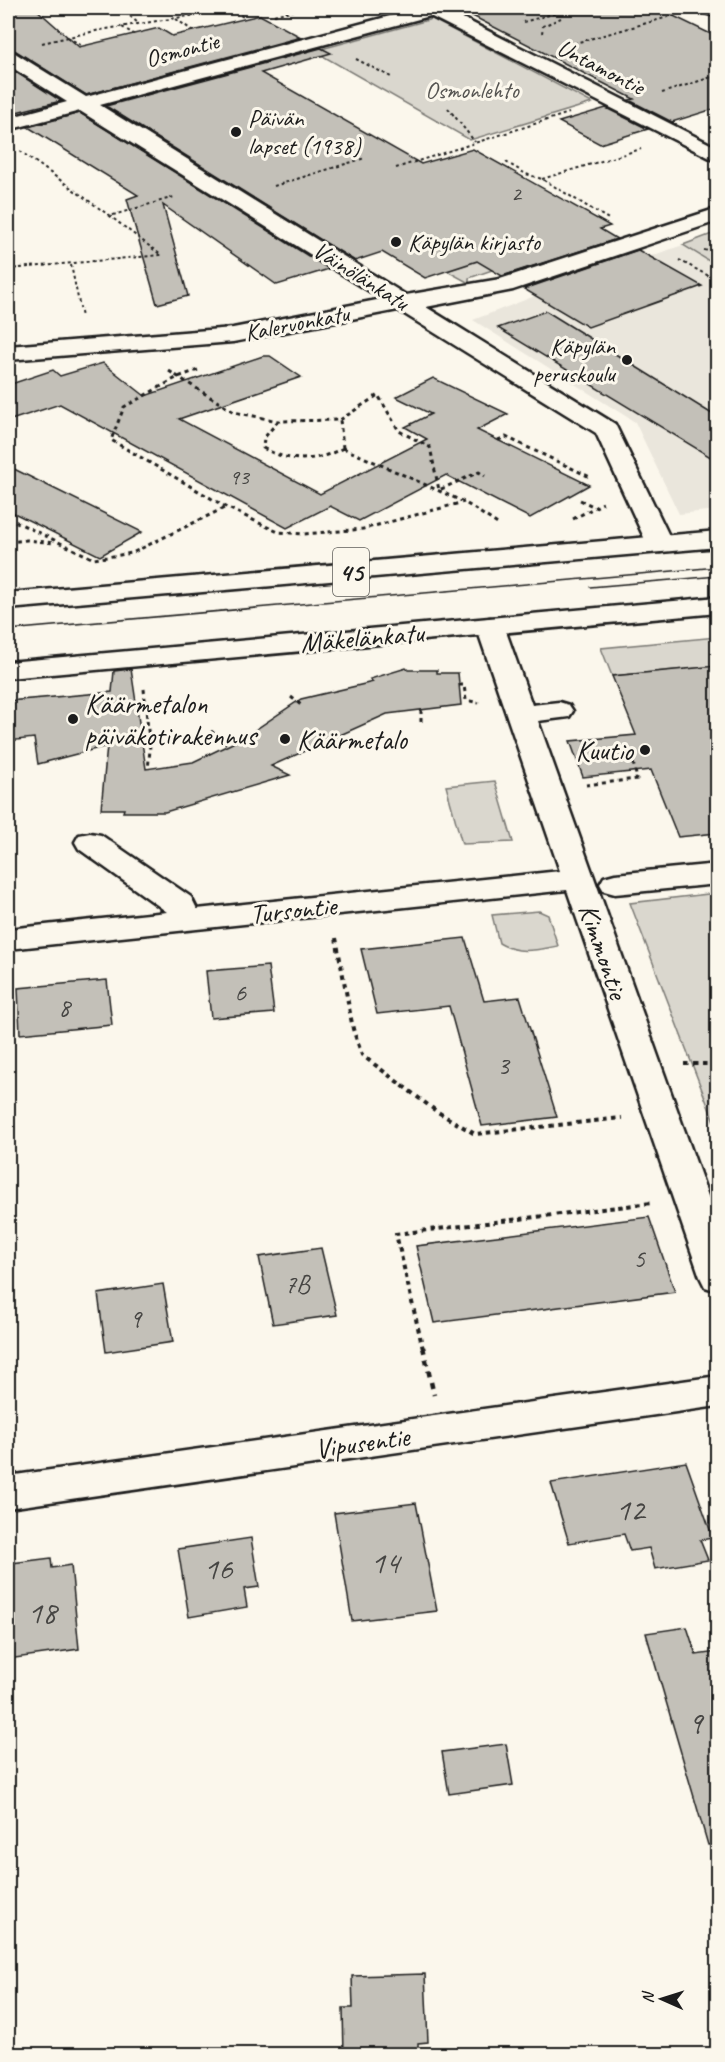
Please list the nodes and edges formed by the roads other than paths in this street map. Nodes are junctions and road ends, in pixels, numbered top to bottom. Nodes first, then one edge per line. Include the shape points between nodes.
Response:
1 (708, 8) edge
2 (429, 9) edge
3 (717, 12) edge
4 (8, 57) edge
5 (82, 103) junction
6 (8, 124) edge
7 (717, 156) edge
8 (717, 214) edge
9 (402, 302) junction
10 (8, 353) edge
11 (717, 539) edge
12 (660, 544) junction
13 (8, 601) edge
14 (717, 605) edge
15 (489, 626) junction
16 (8, 670) edge
17 (559, 711) dead end
18 (520, 714) junction
19 (90, 842) dead end
20 (717, 874) edge
21 (578, 879) junction
22 (615, 884) dead end
23 (184, 920) junction
24 (8, 939) edge
25 (717, 1277) edge
26 (717, 1391) edge
27 (8, 1492) edge

1 - 3 street
2 - 5 street, Osmontie
2 - 7 street, Untamontie
4 - 5 street, Väinölänkatu
5 - 6 street, Osmontie
5 - 9 street, Väinölänkatu
8 - 9 street, Kalervonkatu via 505,285
9 - 10 street, Kalervonkatu via 233,335
9 - 12 street, Väinölänkatu via 606,429
11 - 12 street, 45
12 - 13 street, 45
14 - 15 street, Mäkelänkatu / 45
15 - 16 street, Mäkelänkatu / 45
15 - 18 street, Kimmontie
17 - 18 street
18 - 21 street, Kimmontie
19 - 23 street via 180,904
20 - 22 street
21 - 23 street, Tursontie
21 - 25 street, Kimmontie
23 - 24 street, Tursontie
26 - 27 street, Vipusentie

